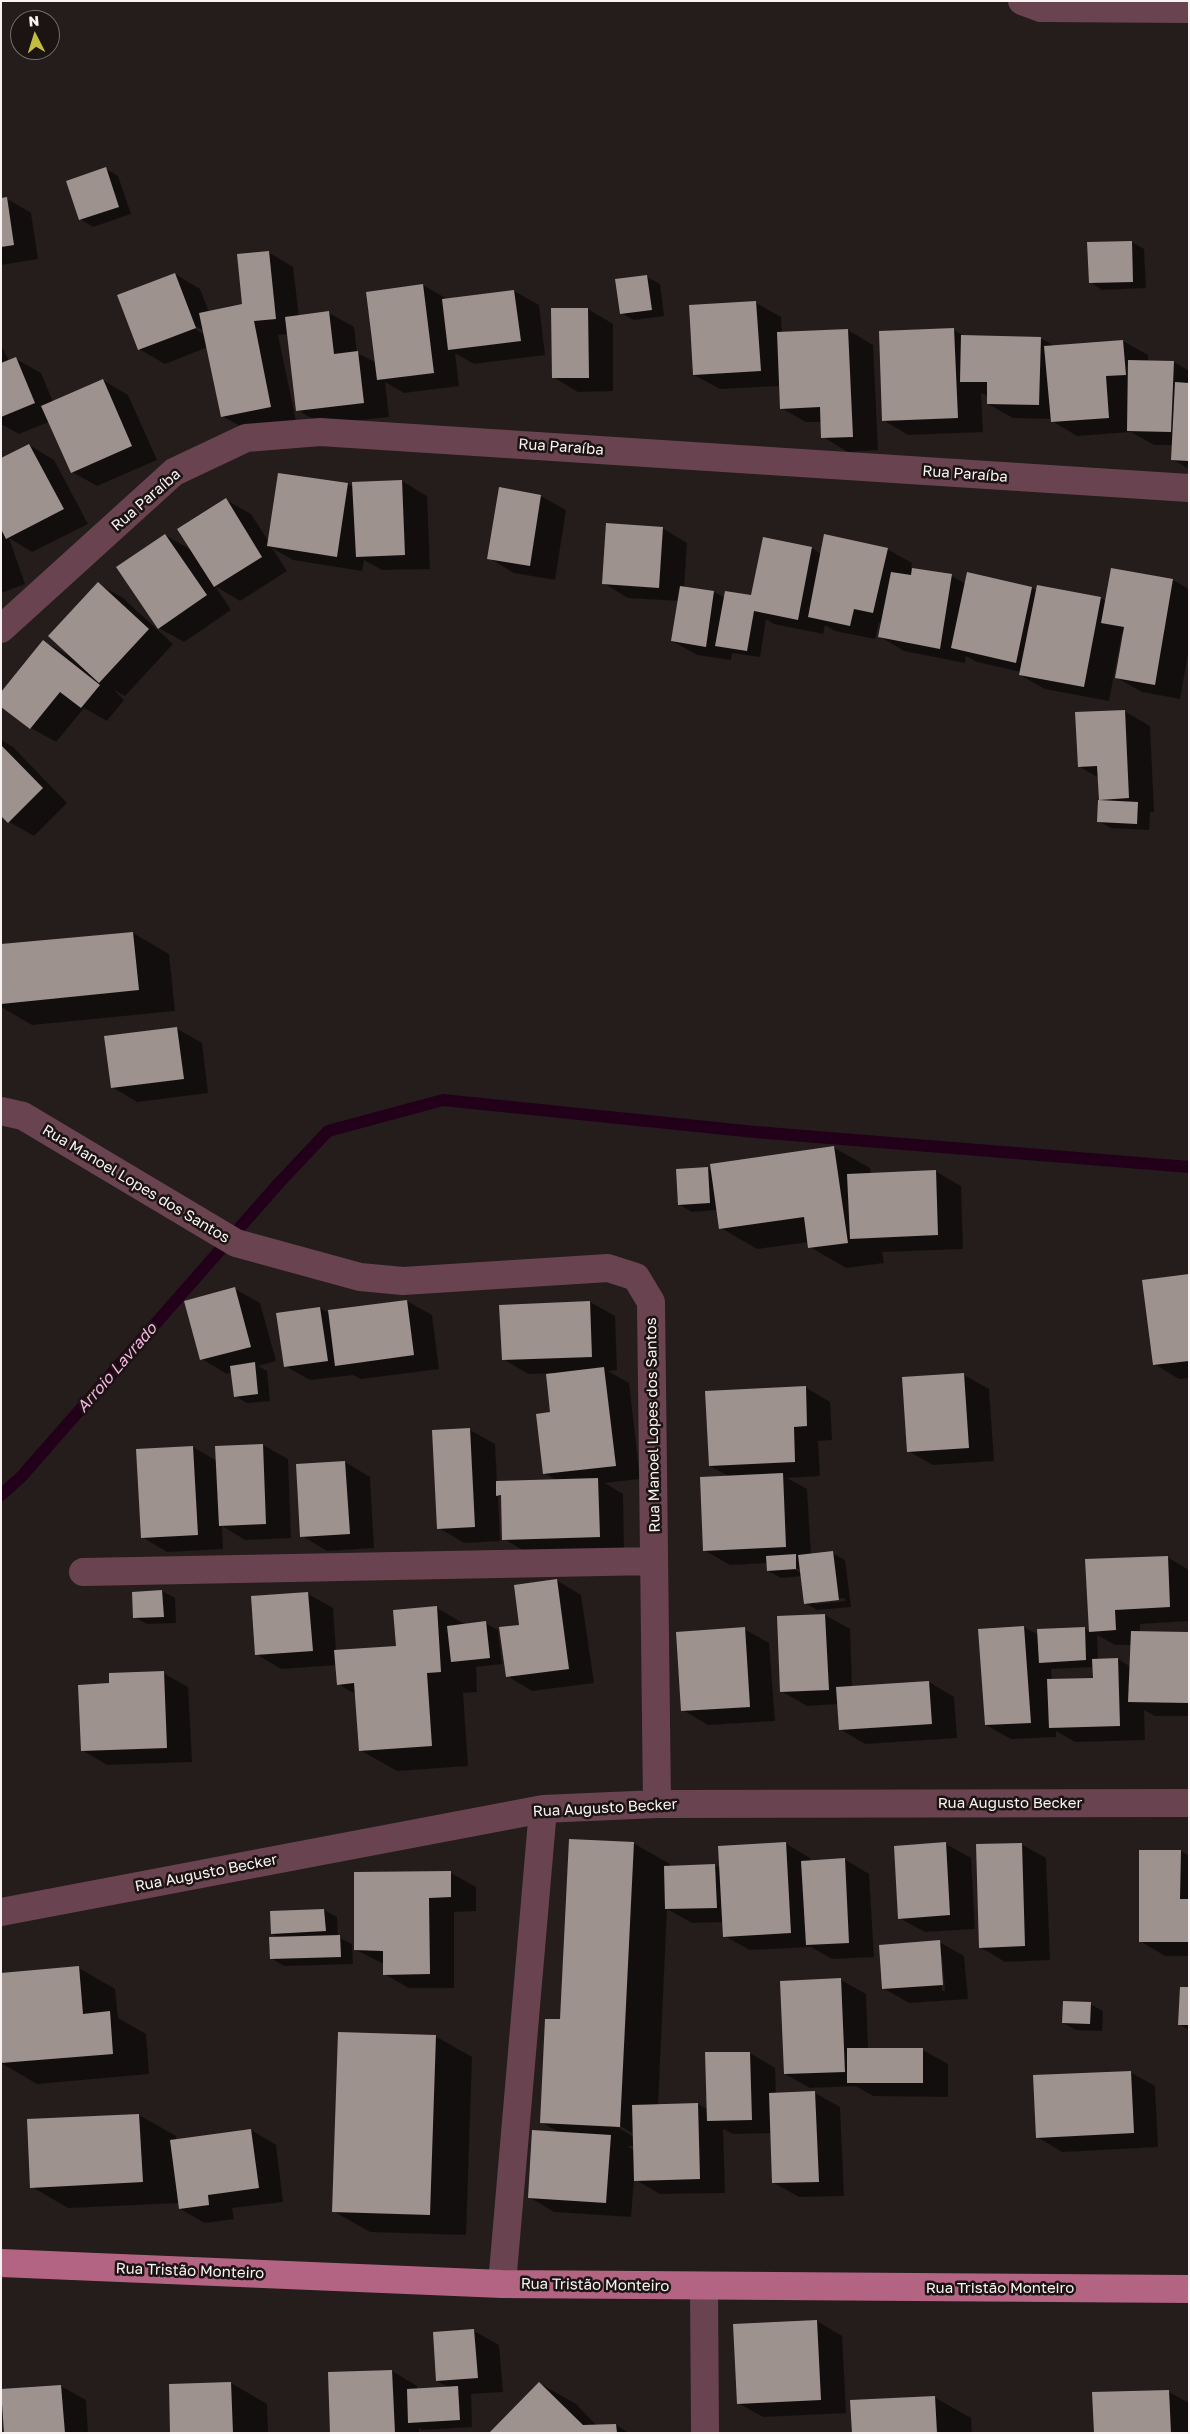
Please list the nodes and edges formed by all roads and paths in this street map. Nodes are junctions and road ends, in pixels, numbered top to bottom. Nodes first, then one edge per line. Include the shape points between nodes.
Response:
1 (1022, 1) edge
2 (1183, 6) edge
3 (1189, 488) edge
4 (1, 629) edge
5 (1, 1111) edge
6 (654, 1561) junction
7 (83, 1572) dead end
8 (1189, 1803) edge
9 (657, 1804) junction
10 (543, 1809) junction
11 (1, 1912) edge
12 (1, 2263) edge
13 (502, 2284) junction
14 (704, 2287) junction
15 (1189, 2289) edge
16 (705, 2433) edge

1 - 2 street via 1041,8
3 - 4 street, Rua Paraíba via 320,432 246,438 174,472
5 - 6 street, Rua Manoel Lopes dos Santos via 23,1116 236,1244 360,1277 403,1281 608,1268 636,1277 651,1302
6 - 7 street
6 - 9 street, Rua Manoel Lopes dos Santos
8 - 9 street, Rua Augusto Becker
9 - 10 street, Rua Augusto Becker
10 - 11 street, Rua Augusto Becker
10 - 13 street
12 - 13 main road, Rua Tristão Monteiro
13 - 14 main road, Rua Tristão Monteiro
14 - 15 main road, Rua Tristão Monteiro
14 - 16 street

